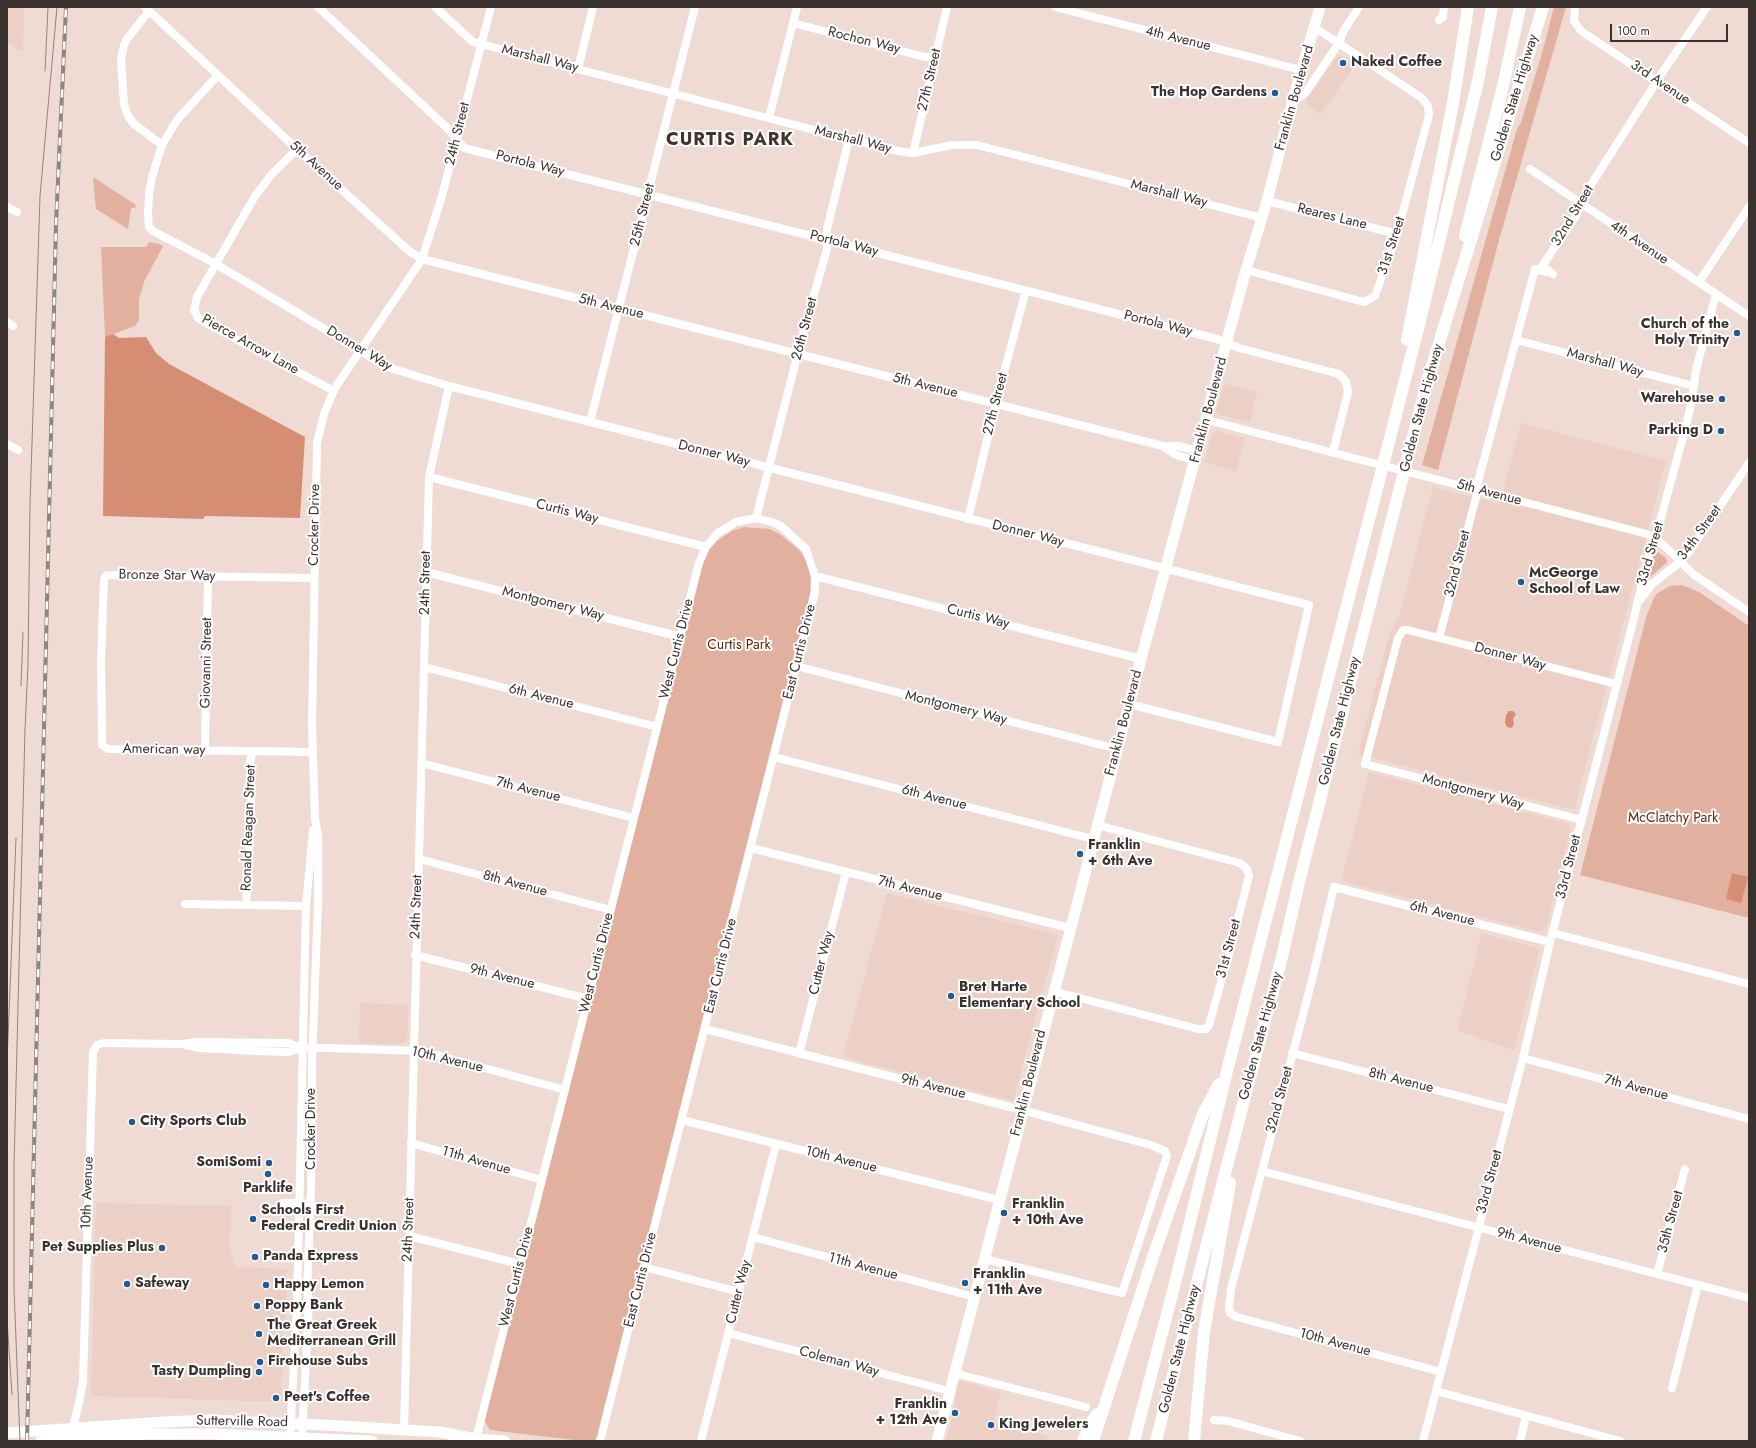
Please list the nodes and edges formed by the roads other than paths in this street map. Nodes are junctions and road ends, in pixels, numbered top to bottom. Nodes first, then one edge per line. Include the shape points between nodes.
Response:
1 (318, 7) edge
2 (435, 7) edge
3 (491, 7) edge
4 (593, 7) edge
5 (696, 7) edge
6 (797, 7) edge
7 (947, 7) edge
8 (1055, 7) edge
9 (1320, 7) edge
10 (1359, 7) edge
11 (1444, 7) edge
12 (1468, 7) edge
13 (1492, 7) edge
14 (1520, 7) edge
15 (1543, 7) edge
16 (1575, 7) edge
17 (1707, 7) edge
18 (147, 9) edge
19 (1439, 20) dead end
20 (793, 23) junction
21 (1314, 27) junction
22 (1339, 43) junction
23 (482, 44) junction
24 (936, 57) junction
25 (578, 69) junction
26 (1301, 70) junction
27 (218, 76) junction
28 (1657, 82) junction
29 (674, 94) junction
30 (1292, 103) junction
31 (769, 118) junction
32 (456, 139) junction
33 (849, 139) junction
34 (1749, 143) edge
35 (162, 145) junction
36 (297, 149) junction
37 (913, 153) junction
38 (1530, 169) dead end
39 (649, 194) junction
40 (1267, 201) junction
41 (1581, 204) junction
42 (7, 207) edge
43 (1749, 207) edge
44 (17, 212) dead end
45 (1262, 218) junction
46 (1397, 234) junction
47 (827, 240) junction
48 (422, 259) junction
49 (216, 264) junction
50 (1246, 270) junction
51 (1699, 282) junction
52 (1026, 290) junction
53 (1716, 294) junction
54 (619, 309) junction
55 (1749, 316) edge
56 (1516, 340) junction
57 (1227, 343) junction
58 (359, 350) junction
59 (798, 354) junction
60 (1428, 382) junction
61 (449, 386) junction
62 (1694, 386) junction
63 (334, 391) junction
64 (996, 404) junction
65 (1207, 420) junction
66 (590, 422) junction
67 (1390, 433) junction
68 (7, 444) edge
69 (18, 450) dead end
70 (1333, 452) junction
71 (1197, 456) junction
72 (1749, 463) edge
73 (770, 468) junction
74 (428, 477) junction
75 (1477, 489) junction
76 (756, 518) junction
77 (968, 519) junction
78 (1655, 538) junction
79 (706, 547) junction
80 (1680, 562) junction
81 (1166, 568) junction
82 (426, 572) junction
83 (208, 576) junction
84 (815, 576) junction
85 (314, 578) junction
86 (1749, 612) edge
87 (1634, 618) junction
88 (680, 637) junction
89 (1439, 638) junction
90 (1141, 659) junction
91 (101, 660) joint
92 (796, 666) junction
93 (424, 667) junction
94 (1616, 684) junction
95 (1129, 704) junction
96 (657, 727) junction
97 (1117, 749) junction
98 (205, 750) junction
99 (253, 751) junction
100 (313, 752) junction
101 (774, 757) junction
102 (421, 763) junction
103 (1366, 764) joint
104 (634, 818) junction
105 (315, 819) junction
106 (1582, 820) junction
107 (1097, 826) junction
108 (1093, 840) junction
109 (751, 848) junction
110 (419, 858) junction
111 (846, 872) junction
112 (1334, 887) joint
113 (185, 904) dead end
114 (246, 905) junction
115 (306, 906) junction
116 (611, 910) junction
117 (1070, 928) junction
118 (1552, 933) junction
119 (1550, 942) junction
120 (415, 955) junction
121 (1749, 984) edge
122 (1053, 991) junction
123 (588, 999) junction
124 (705, 1029) junction
125 (303, 1048) junction
126 (313, 1048) junction
127 (413, 1051) junction
128 (1292, 1053) junction
129 (799, 1054) junction
130 (1522, 1058) junction
131 (1226, 1071) junction
132 (565, 1090) junction
133 (1242, 1108) junction
134 (1510, 1109) junction
135 (1022, 1110) junction
136 (1749, 1118) edge
137 (682, 1120) junction
138 (411, 1143) junction
139 (776, 1144) junction
140 (1685, 1169) dead end
141 (1262, 1171) junction
142 (542, 1180) junction
143 (999, 1200) junction
144 (283, 1202) dead end
145 (299, 1203) junction
146 (310, 1203) junction
147 (1478, 1227) junction
148 (409, 1236) junction
149 (752, 1237) junction
150 (984, 1259) junction
151 (520, 1264) junction
152 (644, 1267) junction
153 (1657, 1274) junction
154 (1698, 1285) junction
155 (739, 1292) junction
156 (974, 1297) junction
157 (1749, 1298) edge
158 (1230, 1313) joint
159 (728, 1333) junction
160 (1441, 1372) junction
161 (954, 1373) junction
162 (1672, 1388) dead end
163 (949, 1391) junction
164 (1436, 1391) junction
165 (1106, 1401) junction
166 (1086, 1407) dead end
167 (1526, 1416) junction
168 (1214, 1420) dead end
169 (291, 1424) junction
170 (303, 1424) junction
171 (404, 1430) junction
172 (7, 1433) edge
173 (213, 1434) junction
174 (274, 1437) junction
175 (290, 1438) junction
176 (302, 1438) junction
177 (356, 1439) junction
178 (471, 1440) edge
179 (41, 1441) edge
180 (72, 1441) edge
181 (222, 1441) edge
182 (261, 1441) edge
183 (372, 1441) edge
184 (501, 1441) edge
185 (600, 1441) edge
186 (701, 1441) edge
187 (937, 1441) edge
188 (1083, 1441) edge
189 (1093, 1441) edge
190 (1134, 1441) edge
191 (1156, 1441) edge
192 (1194, 1441) edge
193 (1300, 1441) edge
194 (1423, 1441) edge
195 (1520, 1441) edge
196 (1620, 1441) edge

1 - 32 street, Portola Way
2 - 23 street, Marshall Way via 473,42
3 - 23 street, 24th Street
4 - 25 street
5 - 29 street, 25th Street
6 - 20 street
7 - 24 street, 27th Street
8 - 26 street, 4th Avenue
9 - 21 main road, Franklin Boulevard
10 - 22 street
11 - 19 street via 1443,17
12 - 67 highway via 1453,103
13 - 67 highway, Golden State Highway via 1478,81
14 - 60 highway via 1502,90
15 - 60 highway, Golden State Highway
16 - 28 street, 3rd Avenue via 1574,21 1581,31
17 - 28 street, 32nd Street
18 - 27 street, 5th Avenue
18 - 35 street via 124,45 121,60 124,104 134,124
20 - 24 street, Rochon Way via 926,57
20 - 31 street
21 - 22 street
21 - 26 main road, Franklin Boulevard
22 - 30 street via 1306,92
22 - 46 street, 31st Street via 1422,98 1428,106 1429,115
23 - 25 street, Marshall Way
23 - 32 street, 24th Street
24 - 37 street, 27th Street
25 - 29 street, Marshall Way
26 - 30 main road, Franklin Boulevard
27 - 35 street via 177,120
27 - 36 street, 5th Avenue
28 - 34 street, 3rd Avenue
28 - 41 street, 32nd Street
29 - 31 street, Marshall Way
29 - 39 street, 25th Street
30 - 40 main road, Franklin Boulevard
31 - 33 street, Marshall Way
32 - 39 street, Portola Way via 464,148
32 - 48 street, 24th Street via 442,196
33 - 37 street, Marshall Way
33 - 47 street, 26th Street via 827,229
35 - 49 street, Donner Way via 150,188 149,227
36 - 48 street, 5th Avenue via 409,251
36 - 49 street via 255,196
37 - 45 street, Marshall Way via 952,145 977,145
38 - 41 street, 4th Avenue
39 - 47 street, Portola Way
39 - 54 street, 25th Street
40 - 45 main road, Franklin Boulevard
40 - 46 street, Reares Lane
41 - 51 street, 4th Avenue
41 - 56 street, 32nd Street via 1576,216 1542,266 1553,274 1535,269
42 - 44 street
43 - 51 street
45 - 50 main road, Franklin Boulevard
46 - 50 street, 31st Street via 1375,296 1364,302
47 - 52 street, Portola Way
47 - 59 street, 26th Street via 827,250
48 - 54 street, 5th Avenue
48 - 58 street, Crocker Drive
49 - 58 street, Donner Way
49 - 63 street, Pierce Arrow Lane via 195,302 194,310 198,318
50 - 57 main road, Franklin Boulevard
51 - 53 street, 4th Avenue
52 - 57 street, Portola Way
52 - 64 street, 27th Street
53 - 55 street, 4th Avenue
53 - 62 street, 33rd Street
54 - 59 street, 5th Avenue
54 - 66 street, 25th Street
56 - 62 street, Marshall Way
56 - 75 street, 32nd Street
57 - 65 main road, Franklin Boulevard
57 - 70 street, Portola Way via 1338,374 1346,382 1348,392
58 - 61 street, Donner Way via 391,369
58 - 63 street, Crocker Drive
59 - 64 street, 5th Avenue
59 - 73 street, 26th Street
60 - 133 highway, Golden State Highway
61 - 66 street, Donner Way
61 - 74 street, 24th Street
62 - 78 street, 33rd Street via 1686,426
63 - 85 street, Crocker Drive via 324,414 317,443
64 - 71 street, 5th Avenue via 1163,446 1178,446
64 - 77 street, 27th Street
65 - 70 street, 5th Avenue
65 - 71 main road, Franklin Boulevard
66 - 73 street, Donner Way
67 - 131 highway, Golden State Highway
68 - 69 street
70 - 75 street, 5th Avenue
71 - 81 main road, Franklin Boulevard
72 - 80 street, 34th Street
73 - 76 street, 26th Street
73 - 77 street, Donner Way
74 - 79 street, Curtis Way
74 - 82 street, 24th Street
75 - 78 street, 5th Avenue
75 - 89 street, 32nd Street
76 - 79 street, West Curtis Drive via 736,522 727,527
76 - 84 street, East Curtis Drive via 775,523 798,540 806,549
77 - 81 street, Donner Way
78 - 80 street, 5th Avenue
78 - 87 street, 33rd Street via 1650,548
79 - 88 street, West Curtis Drive via 699,563
80 - 86 street, 5th Avenue via 1693,574
80 - 87 street, 34th Street via 1647,590
81 - 90 main road, Franklin Boulevard
81 - 95 street, Donner Way via 1309,605 1278,742
82 - 88 street, Montgomery Way
82 - 93 street, 24th Street
83 - 85 street, Bronze Star Way
83 - 91 street, Bronze Star Way via 107,575 104,579
83 - 98 street, Giovanni Street
84 - 90 street, Curtis Way
84 - 92 street, East Curtis Drive via 815,592
85 - 100 street, Crocker Drive
87 - 94 street, 33rd Street
88 - 96 street, West Curtis Drive
89 - 94 street, Donner Way
89 - 103 street, Donner Way via 1404,630 1398,638
90 - 95 main road, Franklin Boulevard
91 - 98 street, American way via 101,731 102,745 105,748
92 - 97 street, Montgomery Way
92 - 101 street, East Curtis Drive
93 - 96 street, 6th Avenue
93 - 102 street, 24th Street
94 - 106 street, 33rd Street
95 - 97 main road, Franklin Boulevard
96 - 104 street, West Curtis Drive
97 - 107 main road, Franklin Boulevard
98 - 99 street, American way
99 - 100 street, American way
99 - 114 street, Ronald Reagan Street via 250,762 251,816
100 - 105 street, Crocker Drive
101 - 108 street, 6th Avenue
101 - 109 street, East Curtis Drive
102 - 104 street, 7th Avenue
102 - 110 street, 24th Street
103 - 106 street, Montgomery Way
104 - 116 street, West Curtis Drive
105 - 115 street, Crocker Drive
105 - 126 street, Crocker Drive via 318,836 318,902
106 - 118 street, 33rd Street
107 - 108 main road, Franklin Boulevard
107 - 122 street, 31st Street via 1240,863 1249,876 1206,1029
108 - 117 main road, Franklin Boulevard
109 - 111 street, 7th Avenue
109 - 124 street, East Curtis Drive
110 - 116 street, 8th Avenue
110 - 120 street, 24th Street
111 - 117 street, 7th Avenue
111 - 129 street, Cutter Way
112 - 119 street, 6th Avenue
112 - 128 street, 32nd Street
113 - 114 street
114 - 115 street
115 - 125 street, Crocker Drive
116 - 123 street, West Curtis Drive
117 - 122 main road, Franklin Boulevard
118 - 119 street, 33rd Street
118 - 121 street
119 - 130 street, 33rd Street
120 - 123 street, 9th Avenue
120 - 127 street, 24th Street
122 - 135 main road, Franklin Boulevard
123 - 132 street, West Curtis Drive
124 - 129 street, 9th Avenue
124 - 137 street, East Curtis Drive
125 - 126 street, 10th Avenue
125 - 145 street, Crocker Drive
125 - 180 street, 10th Avenue via 288,1043 104,1043 97,1046 93,1052 83,1380 72,1427
126 - 127 street, 10th Avenue
126 - 146 street, Crocker Drive
127 - 132 street, 10th Avenue via 422,1051
127 - 138 street, 24th Street
128 - 134 street, 8th Avenue
128 - 141 street, 32nd Street
129 - 135 street, 9th Avenue
130 - 134 street, 33rd Street
130 - 136 street, 7th Avenue
131 - 165 highway via 1203,1114
131 - 190 highway, Golden State Highway
132 - 142 street, West Curtis Drive
133 - 191 highway, Golden State Highway
133 - 192 highway via 1217,1263 1206,1313
134 - 147 street, 33rd Street
135 - 143 main road, Franklin Boulevard
135 - 150 street, 9th Avenue via 1160,1148 1167,1156 1122,1293
137 - 139 street, 10th Avenue
137 - 152 street, East Curtis Drive
138 - 142 street, 11th Avenue
138 - 148 street, 24th Street
139 - 143 street, 10th Avenue
139 - 149 street, Cutter Way
140 - 153 street, 35th Street
141 - 147 street, 9th Avenue
141 - 158 street, 32nd Street via 1231,1289 1228,1306
142 - 151 street, West Curtis Drive
143 - 150 main road, Franklin Boulevard
144 - 145 street
145 - 146 street
145 - 169 street, Crocker Drive
146 - 170 street, Crocker Drive via 307,1290 309,1302
147 - 153 street, 9th Avenue
147 - 160 street, 33rd Street
148 - 151 street
148 - 171 street, 24th Street
149 - 155 street, Cutter Way
149 - 156 street, 11th Avenue
150 - 156 main road, Franklin Boulevard
151 - 178 street, West Curtis Drive
152 - 155 street
152 - 185 street, East Curtis Drive
153 - 154 street, 9th Avenue
154 - 157 street, 9th Avenue
154 - 162 street
155 - 159 street, Cutter Way
156 - 161 main road, Franklin Boulevard
158 - 160 street, 10th Avenue
159 - 163 street, Coleman Way
159 - 186 street, Cutter Way
160 - 164 street, 33rd Street
161 - 163 main road, Franklin Boulevard
161 - 166 street
163 - 187 main road, Franklin Boulevard
164 - 167 street
164 - 194 street, 33rd Street
165 - 188 highway via 1091,1423
165 - 189 highway
167 - 195 street
167 - 196 street
168 - 193 street via 1228,1421
169 - 170 main road, Sutterville Road
169 - 172 main road, Sutterville Road via 208,1420
169 - 175 street, Crocker Drive
170 - 171 main road, Sutterville Road
170 - 176 street, Crocker Drive
171 - 177 main road via 402,1434 362,1435
171 - 178 main road, Sutterville Road via 440,1432
173 - 174 main road, Sutterville Road
173 - 179 main road, Sutterville Road via 148,1434
173 - 181 street
174 - 175 main road, Sutterville Road
174 - 182 street
175 - 176 main road, Sutterville Road
176 - 177 main road, Sutterville Road
177 - 183 main road, Sutterville Road
178 - 184 main road, Sutterville Road

